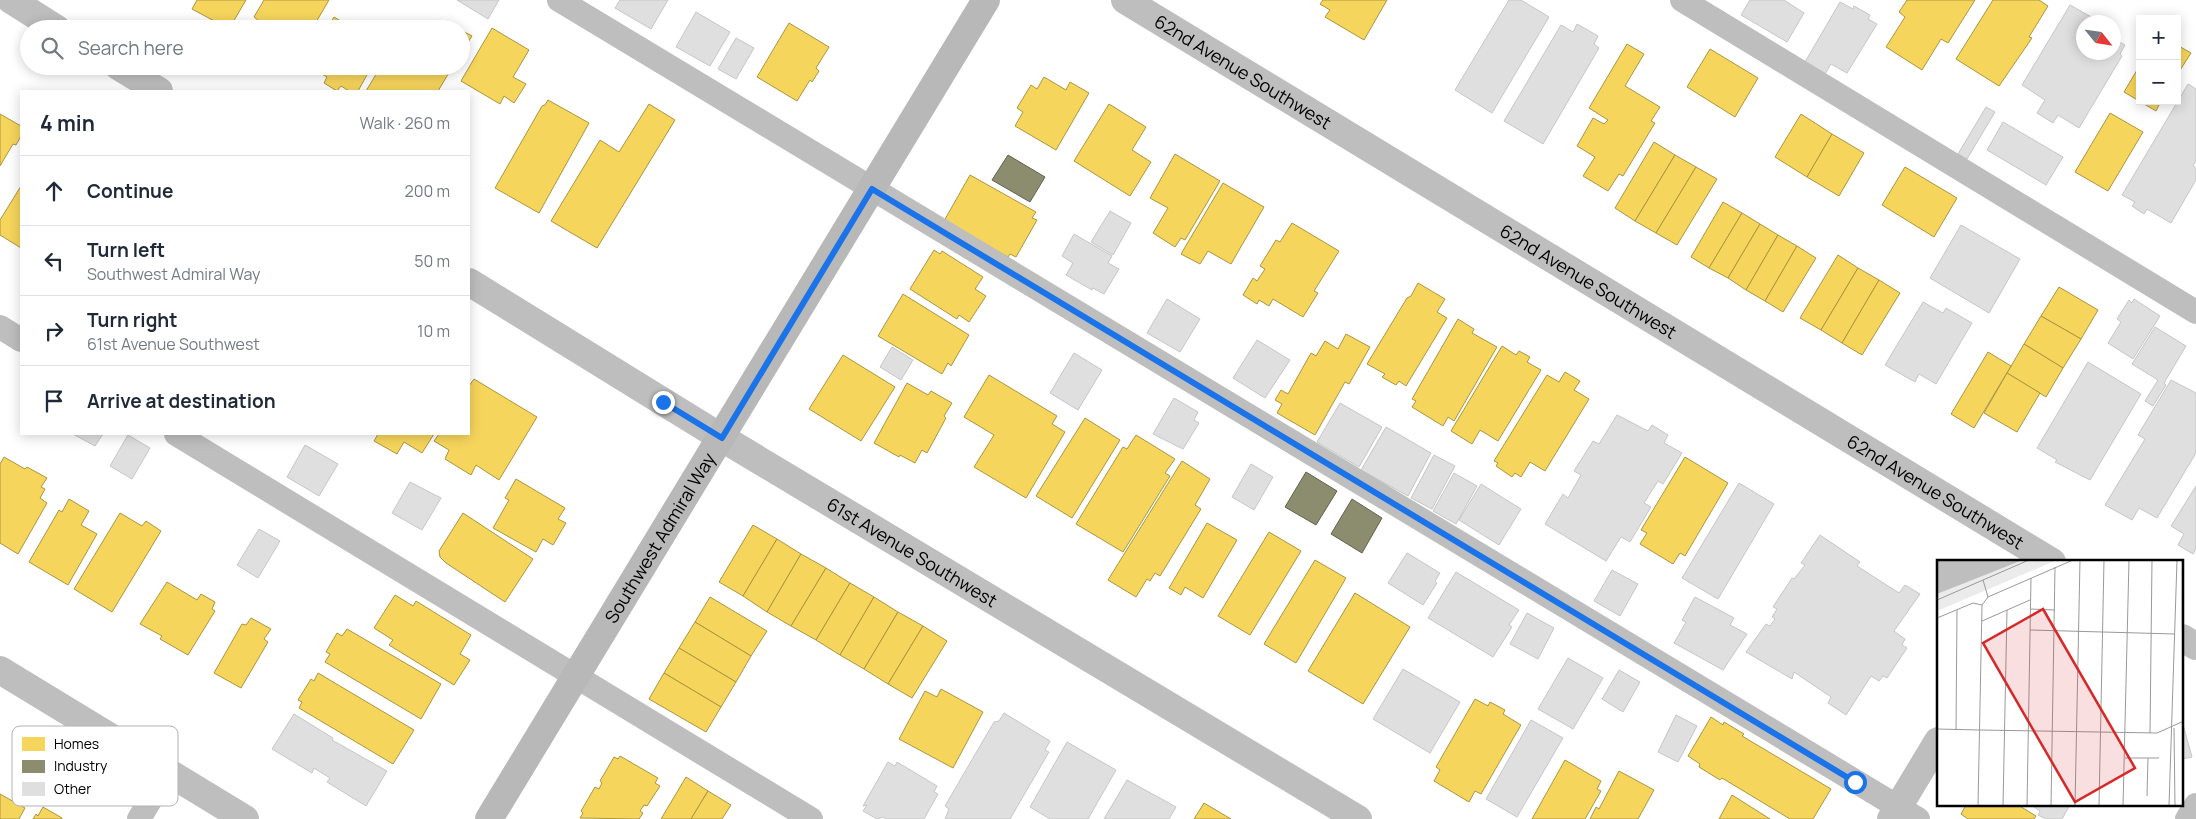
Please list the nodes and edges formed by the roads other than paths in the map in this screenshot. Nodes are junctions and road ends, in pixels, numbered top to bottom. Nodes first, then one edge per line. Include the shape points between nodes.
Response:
1 (11, 0) edge
2 (559, 0) edge
3 (986, 0) edge
4 (1125, 0) edge
5 (1682, 0) edge
6 (43, 20) edge
7 (133, 75) edge
8 (157, 90) edge
9 (872, 189) junction
10 (470, 283) edge
11 (2196, 312) edge
12 (0, 328) edge
13 (20, 339) edge
14 (178, 435) edge
15 (722, 438) junction
16 (2048, 560) edge
17 (2184, 639) edge
18 (2196, 646) edge
19 (0, 670) edge
20 (577, 676) junction
21 (92, 726) edge
22 (1937, 743) edge
23 (178, 779) edge
24 (2196, 805) edge
25 (147, 806) edge
26 (1902, 815) edge
27 (139, 819) edge
28 (245, 819) edge
29 (489, 819) edge
30 (811, 819) edge
31 (1358, 819) edge
32 (2187, 819) edge

1 - 6 street
2 - 9 lane
3 - 9 main road, Southwest Admiral Way
4 - 16 street, 62nd Avenue Southwest
5 - 11 lane
7 - 8 street
9 - 15 main road, Southwest Admiral Way
9 - 26 lane
10 - 15 street, 61st Avenue Southwest
12 - 13 lane
14 - 20 lane
15 - 20 main road, Southwest Admiral Way
15 - 31 street, 61st Avenue Southwest
17 - 18 street
19 - 21 street
20 - 29 main road, Southwest Admiral Way
20 - 30 lane
22 - 26 street
23 - 28 street
24 - 32 lane
25 - 27 lane

